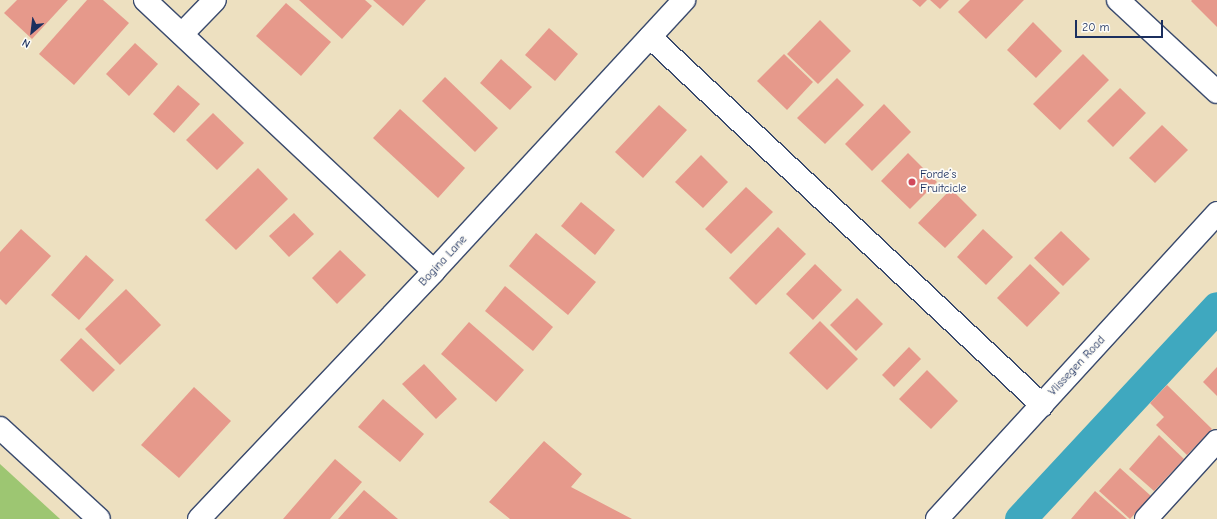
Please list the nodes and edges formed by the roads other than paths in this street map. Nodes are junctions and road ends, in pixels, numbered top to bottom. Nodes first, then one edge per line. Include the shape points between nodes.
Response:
1 (145, 0) edge
2 (215, 0) edge
3 (684, 0) edge
4 (1118, 0) edge
5 (182, 34) junction
6 (650, 37) junction
7 (1217, 92) edge
8 (1217, 214) edge
9 (434, 271) junction
10 (1042, 404) junction
11 (0, 428) edge
12 (1217, 441) edge
13 (99, 519) edge
14 (199, 519) edge
15 (937, 519) edge
16 (1146, 519) edge

1 - 5 street
2 - 5 street
3 - 6 street, Bogina Lane
4 - 7 street
5 - 9 street
6 - 9 street, Bogina Lane
6 - 10 street
8 - 10 street, Vlissegen Road
9 - 14 street, Bogina Lane
10 - 15 street, Vlissegen Road
11 - 13 street
12 - 16 street

